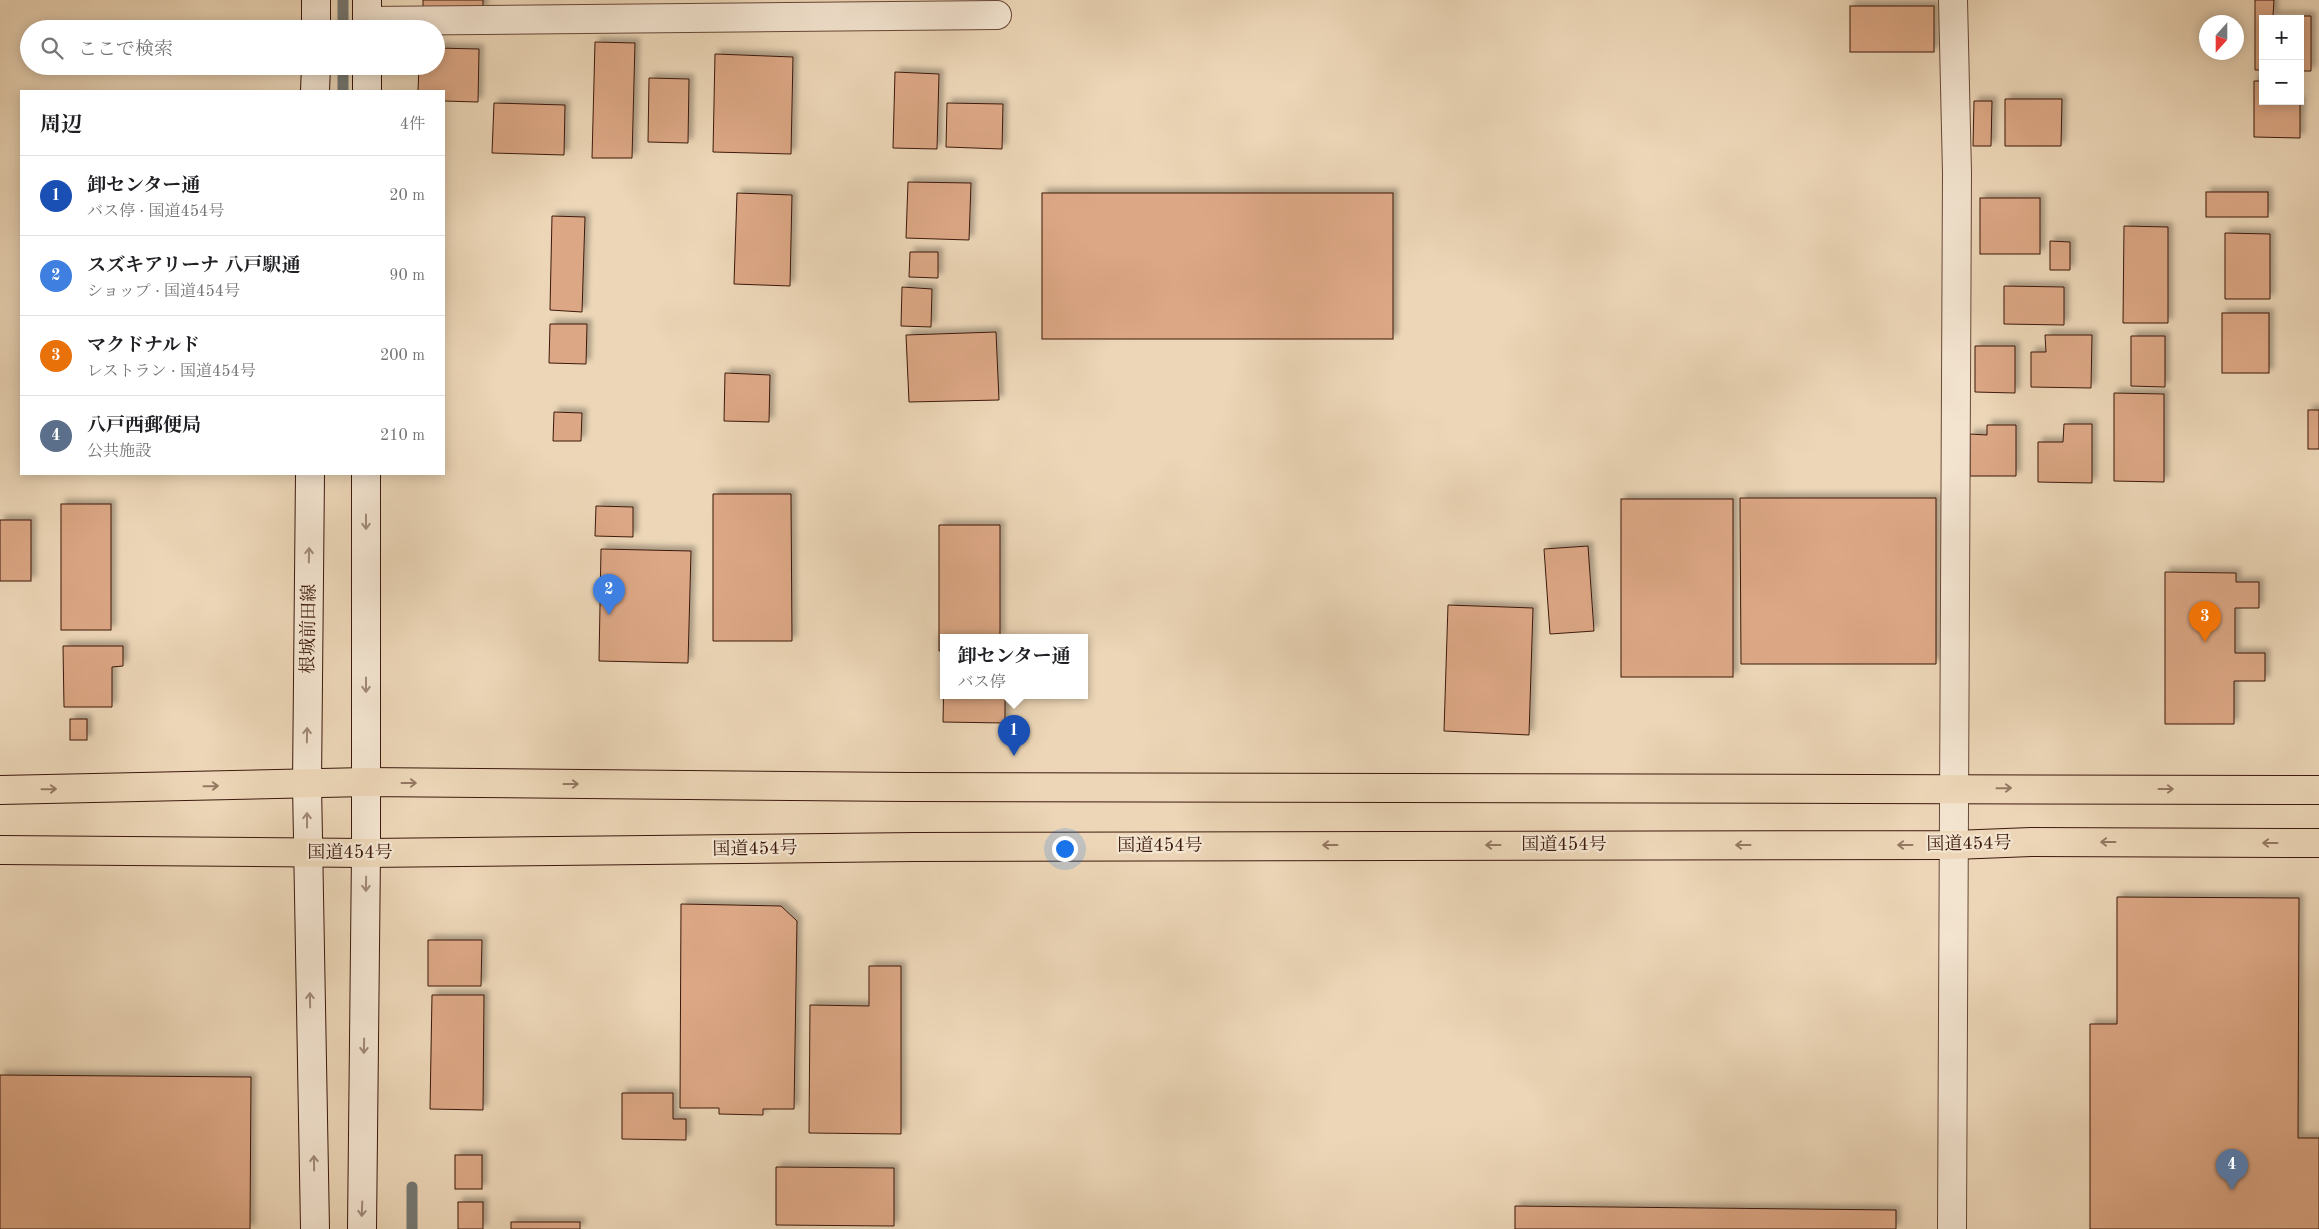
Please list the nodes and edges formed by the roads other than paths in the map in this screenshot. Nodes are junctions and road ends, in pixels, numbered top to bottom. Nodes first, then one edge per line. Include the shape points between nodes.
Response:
1 (316, 0) edge
2 (1953, 0) edge
3 (998, 15) dead end
4 (367, 17) edge
5 (316, 20) edge
6 (316, 75) edge
7 (366, 75) edge
8 (315, 90) edge
9 (366, 90) edge
10 (310, 475) edge
11 (366, 475) edge
12 (366, 782) junction
13 (307, 784) junction
14 (1955, 788) junction
15 (0, 790) edge
16 (2319, 790) edge
17 (2319, 843) edge
18 (1954, 845) junction
19 (0, 850) edge
20 (307, 852) junction
21 (366, 853) junction
22 (315, 1229) edge
23 (362, 1229) edge
24 (1952, 1229) edge

1 - 5 street
2 - 14 street via 1957,173
3 - 4 street
6 - 8 street
7 - 9 street
13 -> 10 street, 根城前田線
11 -> 12 street
12 - 13 highway
12 -> 14 highway via 899,787
12 - 21 street
15 -> 13 highway
20 -> 13 street, 根城前田線
14 -> 16 highway
14 - 18 street
17 -> 18 highway, 国道454号 via 2031,842
18 -> 21 highway, 国道454号 via 945,847
18 - 24 street
19 - 20 highway, 国道454号
20 - 21 highway, 国道454号
22 -> 20 street, 根城前田線
21 -> 23 street

